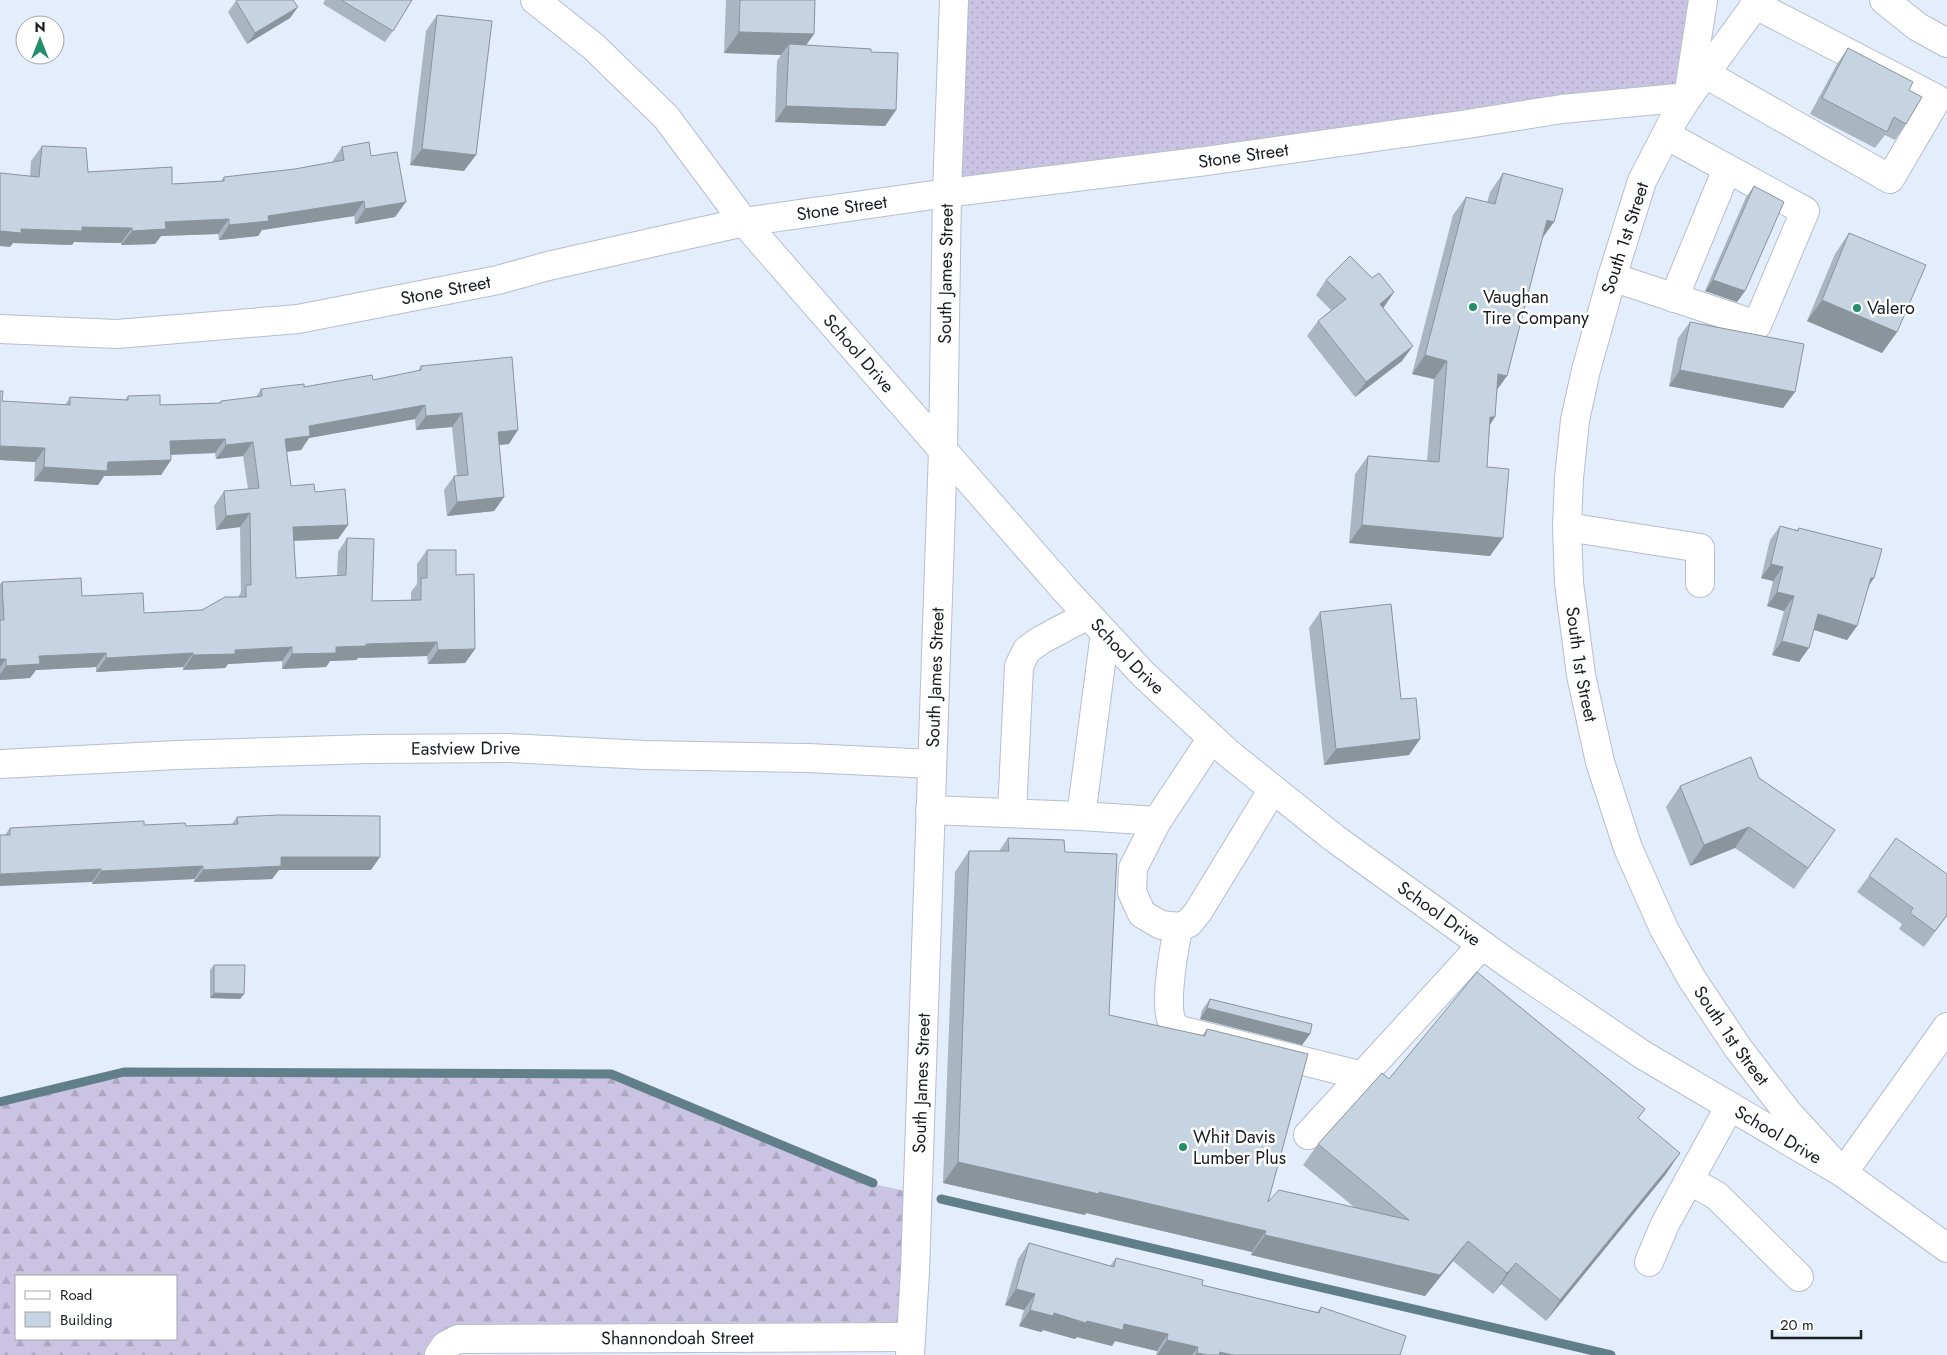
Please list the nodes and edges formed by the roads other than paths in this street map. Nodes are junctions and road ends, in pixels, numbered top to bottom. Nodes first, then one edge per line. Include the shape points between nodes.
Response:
1 (535, 0) edge
2 (954, 0) edge
3 (1703, 0) edge
4 (1884, 0) edge
5 (1756, 2) edge
6 (1947, 43) edge
7 (1704, 73) junction
8 (1688, 97) junction
9 (1666, 135) junction
10 (1727, 168) junction
11 (947, 193) junction
12 (744, 222) junction
13 (1612, 277) junction
14 (1674, 298) junction
15 (0, 329) edge
16 (943, 450) junction
17 (1566, 527) junction
18 (1700, 583) dead end
19 (1097, 624) junction
20 (1212, 738) junction
21 (0, 764) edge
22 (932, 764) junction
23 (1273, 789) junction
24 (930, 810) junction
25 (1012, 813) junction
26 (1081, 816) junction
27 (1157, 821) junction
28 (1179, 927) junction
29 (1482, 945) junction
30 (1947, 1027) edge
31 (1363, 1076) junction
32 (1730, 1106) junction
33 (1308, 1135) dead end
34 (1843, 1173) junction
35 (1689, 1180) junction
36 (1947, 1248) edge
37 (1649, 1262) dead end
38 (1799, 1277) dead end
39 (910, 1346) edge
40 (636, 1347) edge
41 (442, 1350) edge

1 - 12 street, School Drive via 594,47 666,117
2 - 11 street, South James Street
3 - 8 street
4 - 6 street via 1918,27
5 - 7 street, South 1st Street
5 - 7 street via 1937,99 1890,179
7 - 8 street, South 1st Street
8 - 9 street, South 1st Street
8 - 11 street, Stone Street via 1562,109 1206,161
9 - 10 street
9 - 13 street, South 1st Street via 1642,181
10 - 14 street
10 - 14 street via 1804,211 1801,220 1757,325
11 - 12 street, Stone Street
11 - 16 street, South James Street
12 - 15 street, Stone Street via 498,280 298,319 117,334
12 - 16 street, School Drive
13 - 14 street
13 - 17 street, South 1st Street via 1586,370 1576,420
16 - 19 street, School Drive
16 - 22 street, South James Street
17 - 18 street via 1700,548
17 - 34 street, South 1st Street via 1569,583 1581,674 1600,762 1628,848 1664,929 1692,979 1738,1048 1788,1113
19 - 20 street, School Drive via 1143,674
19 - 25 street via 1041,640 1027,650 1019,666
19 - 26 street
20 - 23 street, School Drive
20 - 27 street
21 - 22 street, Eastview Drive via 370,749 498,748
22 - 24 street, South James Street
23 - 28 street via 1198,912 1189,923
23 - 29 street, School Drive via 1334,838
24 - 25 street
24 - 39 street, South James Street
25 - 26 street
26 - 27 street
27 - 28 street via 1133,868 1132,892 1142,914 1161,925
28 - 31 street via 1171,959 1169,1016 1172,1024 1180,1030
29 - 31 street
29 - 32 street, School Drive via 1643,1055
30 - 34 street
31 - 33 street
32 - 34 street, School Drive
32 - 35 street
34 - 36 street, South 1st Street
35 - 37 street
35 - 38 street via 1717,1196
39 - 40 street, Shannondoah Street
40 - 41 street, Shannondoah Street via 458,1339

